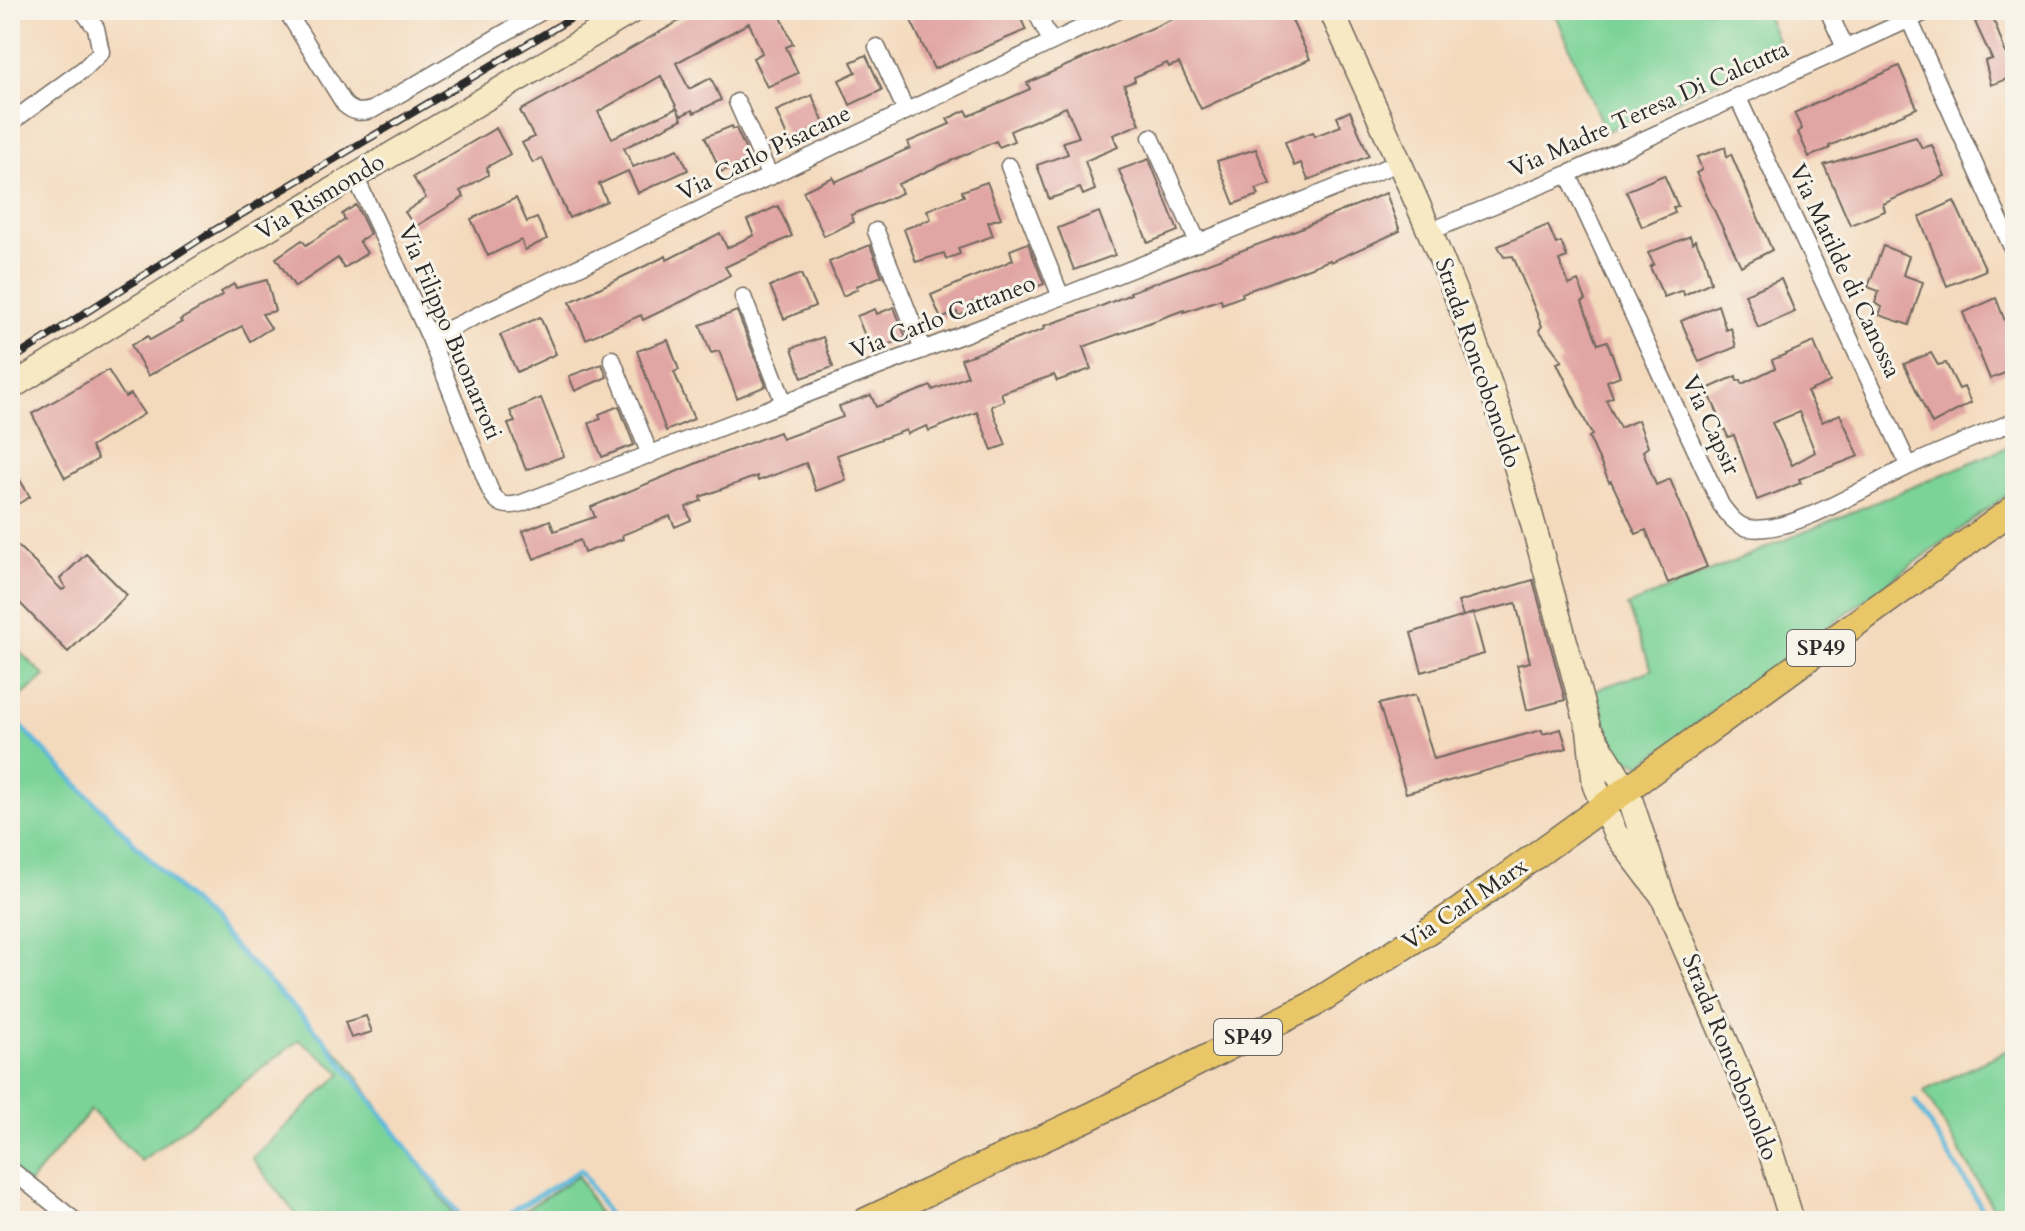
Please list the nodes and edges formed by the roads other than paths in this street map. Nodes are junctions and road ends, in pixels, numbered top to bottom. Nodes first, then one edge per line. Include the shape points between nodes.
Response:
1 (82, 10) edge
2 (286, 10) edge
3 (544, 10) edge
4 (634, 10) edge
5 (1035, 10) edge
6 (1119, 10) edge
7 (1331, 10) edge
8 (1828, 10) edge
9 (1930, 10) edge
10 (1909, 19) junction
11 (1051, 41) junction
12 (877, 47) dead end
13 (1845, 48) junction
14 (1737, 96) junction
15 (737, 102) dead end
16 (906, 111) junction
17 (10, 123) edge
18 (1151, 137) dead end
19 (1398, 163) junction
20 (1009, 166) dead end
21 (1568, 174) junction
22 (355, 176) junction
23 (770, 177) junction
24 (2009, 228) edge
25 (876, 231) dead end
26 (1431, 231) junction
27 (1198, 243) junction
28 (2015, 254) edge
29 (743, 297) dead end
30 (1061, 297) junction
31 (430, 338) junction
32 (923, 350) junction
33 (612, 359) dead end
34 (10, 388) edge
35 (784, 403) junction
36 (2015, 421) edge
37 (650, 455) junction
38 (1909, 466) junction
39 (503, 505) joint
40 (2015, 508) edge
41 (1589, 730) junction
42 (1627, 790) junction
43 (1604, 807) junction
44 (1662, 895) junction
45 (10, 1169) edge
46 (75, 1221) edge
47 (866, 1221) edge
48 (1792, 1221) edge

1 - 17 street via 96,28 101,52
2 - 3 street via 345,105 362,113
4 - 22 street, Via Rismondo
5 - 11 street
6 - 11 street, Via Carlo Pisacane
7 - 19 street, Strada Roncobonoldo
8 - 13 street
9 - 10 street, Via Madre Teresa Di Calcutta
10 - 13 street, Via Madre Teresa Di Calcutta
10 - 24 street
11 - 16 street, Via Carlo Pisacane
12 - 16 street
13 - 14 street, Via Madre Teresa Di Calcutta
14 - 21 street, Via Madre Teresa Di Calcutta
14 - 38 street, Via Matilde di Canossa
15 - 23 street
16 - 23 street, Via Carlo Pisacane
18 - 27 street
19 - 26 street, Strada Roncobonoldo
19 - 27 street, Via Carlo Cattaneo
20 - 30 street
21 - 26 street, Via Madre Teresa Di Calcutta
21 - 38 street, Via Capsir via 1721,505 1733,519 1751,529 1777,527
22 - 31 street, Via Filippo Buonarroti
22 - 34 street, Via Rismondo
23 - 31 street, Via Carlo Pisacane
24 - 28 street
25 - 32 street
26 - 41 street, Strada Roncobonoldo via 1490,385
27 - 30 street, Via Carlo Cattaneo
29 - 35 street
30 - 32 street, Via Carlo Cattaneo
31 - 39 street, Via Filippo Buonarroti via 490,490
32 - 35 street, Via Carlo Cattaneo
33 - 37 street
35 - 37 street, Via Carlo Cattaneo
36 - 38 street, Via Capsir
37 - 39 street, Via Carlo Cattaneo via 522,503
40 - 42 main road, Via Carl Marx / SP49
41 - 42 street, Strada Roncobonoldo
41 - 43 street, Strada Roncobonoldo via 1595,786
42 - 43 main road, Via Carl Marx / SP49
42 - 44 street, Strada Roncobonoldo
43 - 44 street, Strada Roncobonoldo via 1615,833
43 - 47 main road, Via Carl Marx / SP49 via 1459,911 1312,1005
44 - 48 street, Strada Roncobonoldo via 1763,1127
45 - 46 street

